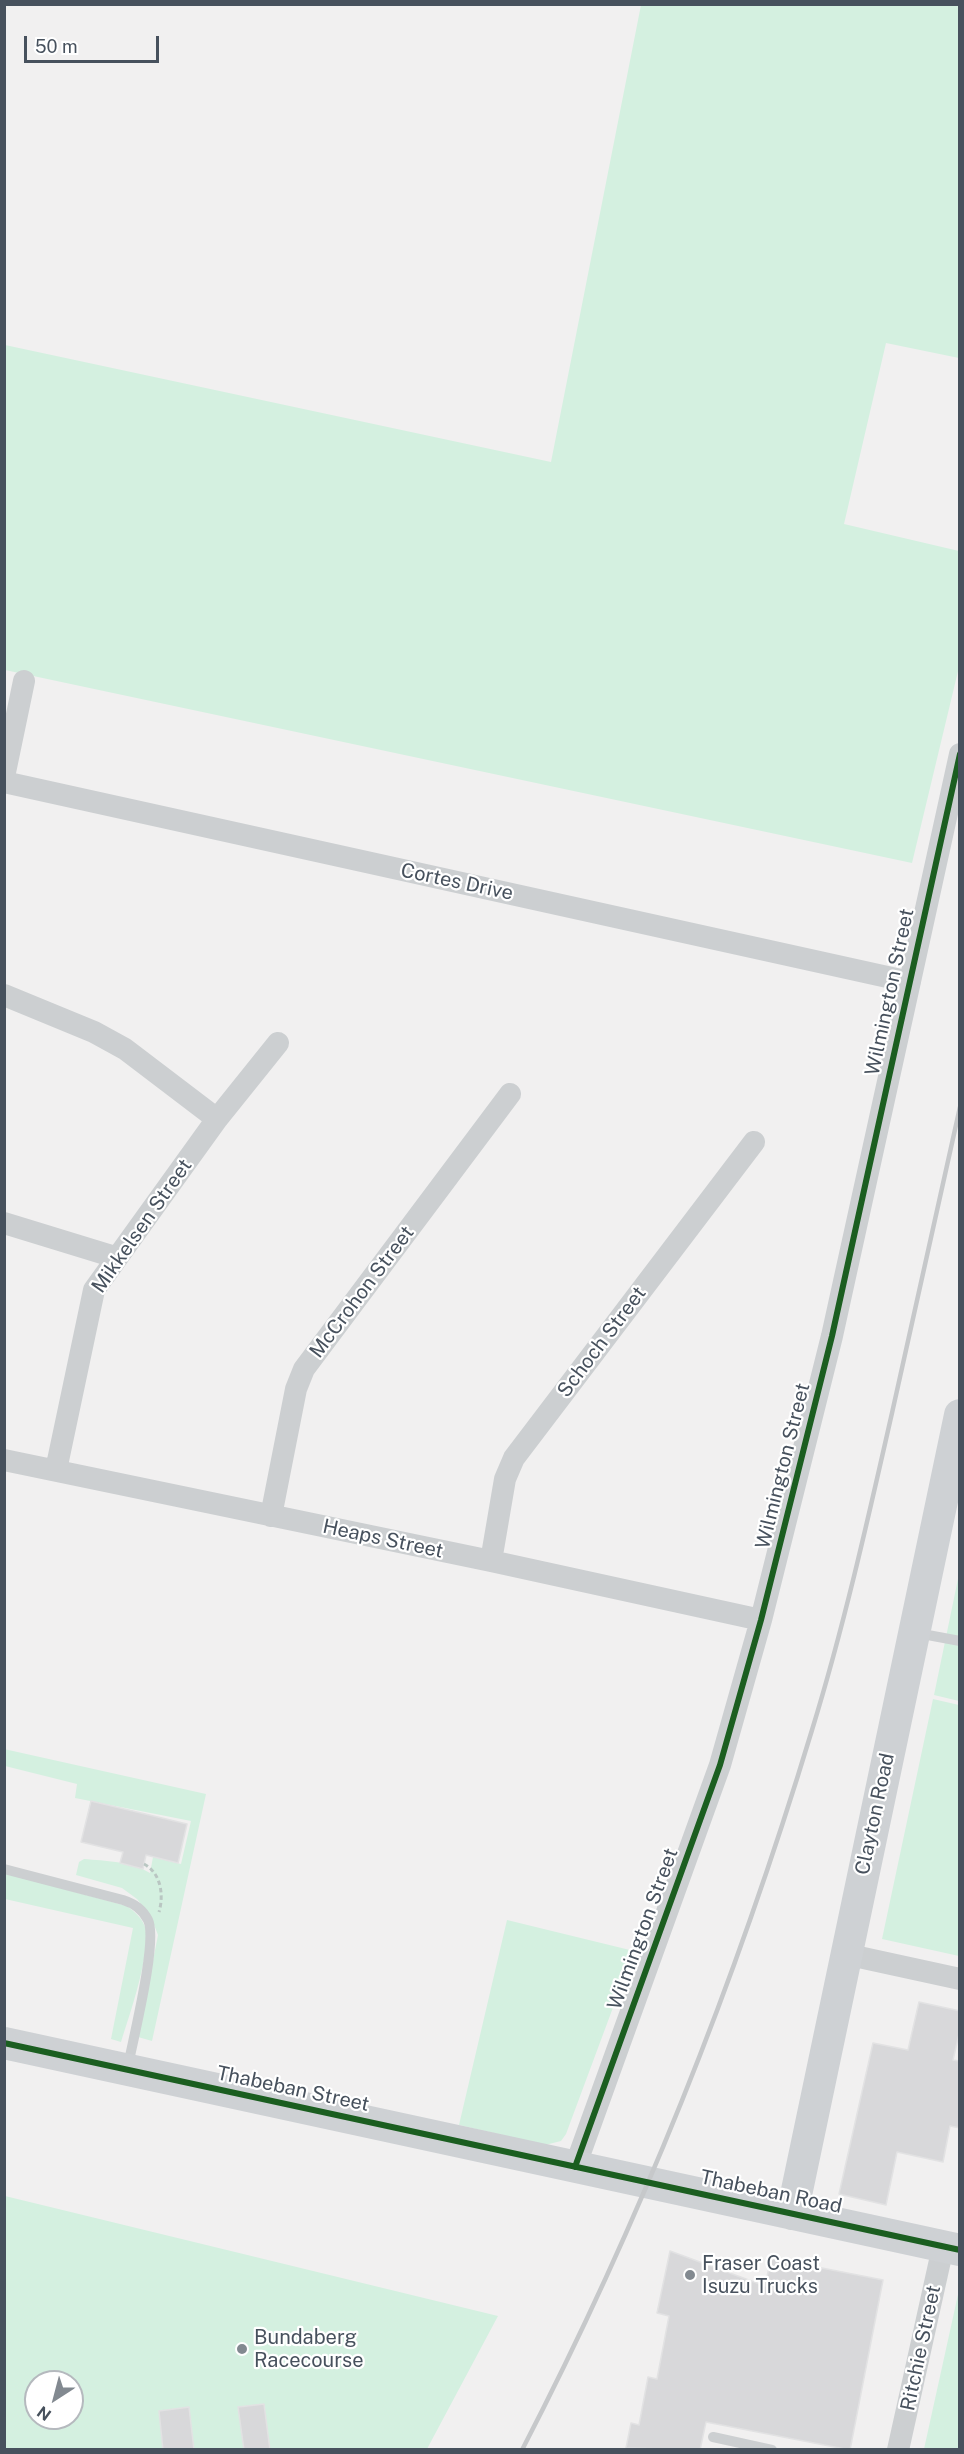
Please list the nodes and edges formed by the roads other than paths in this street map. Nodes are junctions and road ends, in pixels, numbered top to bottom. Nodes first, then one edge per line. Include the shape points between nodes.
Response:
1 (24, 681) dead end
2 (960, 754) edge
3 (4, 777) edge
4 (4, 782) edge
5 (910, 982) junction
6 (4, 995) edge
7 (278, 1044) dead end
8 (510, 1094) dead end
9 (218, 1119) junction
10 (754, 1142) dead end
11 (4, 1223) edge
12 (115, 1257) junction
13 (960, 1415) edge
14 (4, 1460) edge
15 (56, 1470) junction
16 (271, 1516) junction
17 (491, 1561) junction
18 (761, 1620) junction
19 (914, 1632) junction
20 (960, 1641) edge
21 (4, 1869) edge
22 (845, 1954) junction
23 (960, 1979) edge
24 (4, 2043) edge
25 (127, 2070) junction
26 (575, 2167) junction
27 (792, 2214) junction
28 (951, 2248) edge
29 (713, 2437) dead end
30 (772, 2450) edge
31 (898, 2450) edge

1 - 3 street
2 - 5 street, Wilmington Street
4 - 5 street, Cortes Drive
5 - 18 street, Wilmington Street via 832,1336
6 - 9 street via 125,1049
7 - 9 street, Mikkelsen Street
8 - 16 street, McCrohon Street via 304,1369 296,1389
9 - 12 street, Mikkelsen Street
10 - 17 street, Schoch Street via 514,1458 505,1479
11 - 12 street
12 - 15 street, Mikkelsen Street via 94,1290
13 - 19 street, Clayton Road
14 - 15 street, Heaps Street
15 - 16 street, Heaps Street
16 - 17 street, Heaps Street
17 - 18 street, Heaps Street
18 - 26 street, Wilmington Street via 720,1765
19 - 20 lane
19 - 22 street, Clayton Road
21 - 25 lane via 133,1903 148,1921 150,1944
22 - 23 street
22 - 27 street, Clayton Road
24 - 25 street, Thabeban Street
25 - 26 street, Thabeban Street
26 - 27 street, Thabeban Road
27 - 28 street, Thabeban Road
28 - 31 street, Ritchie Street
29 - 30 lane

